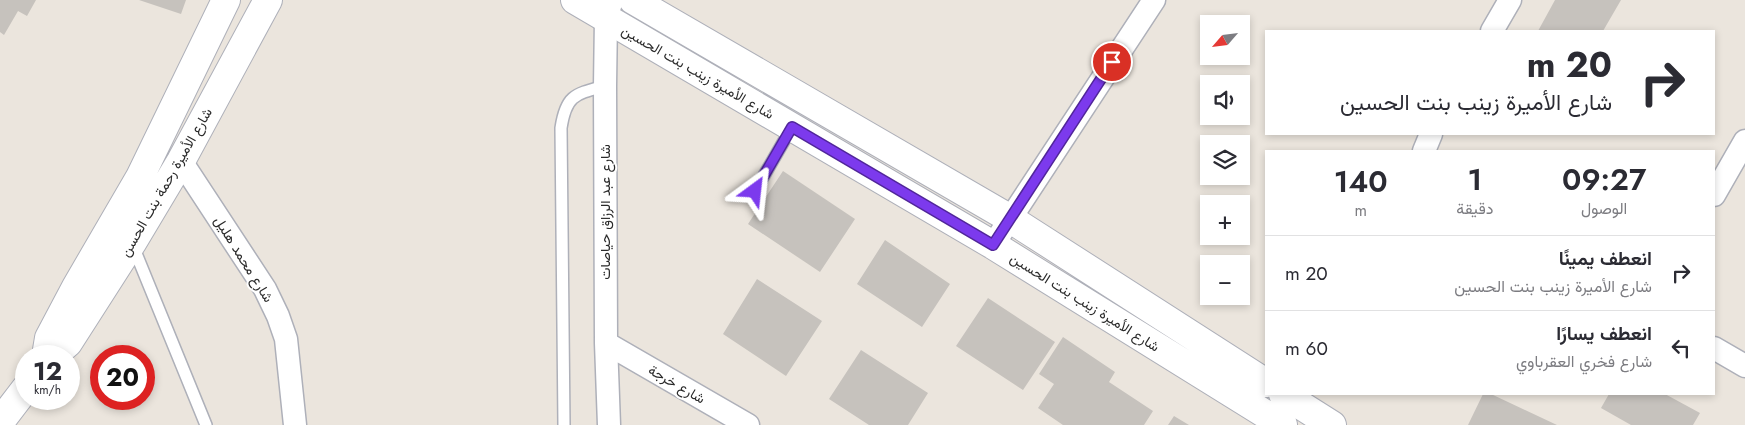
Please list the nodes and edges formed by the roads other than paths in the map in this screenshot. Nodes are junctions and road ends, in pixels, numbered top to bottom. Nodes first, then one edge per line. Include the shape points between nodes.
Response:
1 (226, 0) edge
2 (268, 0) edge
3 (575, 0) edge
4 (633, 0) edge
5 (1154, 0) edge
6 (1510, 0) edge
7 (609, 9) edge
8 (1493, 30) edge
9 (605, 86) junction
10 (792, 127) junction
11 (1432, 135) edge
12 (1745, 141) edge
13 (1424, 150) edge
14 (181, 161) junction
15 (755, 191) dead end
16 (1715, 193) edge
17 (1010, 218) junction
18 (132, 244) junction
19 (993, 245) junction
20 (606, 344) junction
21 (48, 345) edge
22 (66, 345) edge
23 (1715, 349) edge
24 (1745, 366) edge
25 (1265, 382) edge
26 (1285, 395) edge
27 (15, 402) edge
28 (0, 422) edge
29 (206, 425) edge
30 (295, 425) edge
31 (564, 425) edge
32 (609, 425) edge
33 (748, 425) edge
34 (1283, 425) edge
35 (1332, 425) edge

1 - 21 street, شارع الأميرة رحمة بنت الحسن via 140,177 76,287
2 - 14 street, شارع الأميرة رحمة بنت الحسن
3 - 7 street, شارع الأميرة زينب بنت الحسين
4 - 17 street, شارع الأميرة زينب بنت الحسين
5 - 17 street
6 - 8 street
7 - 9 street, شارع عبد الرزاق حياصات
7 - 10 street, شارع الأميرة زينب بنت الحسين
9 - 20 street, شارع عبد الرزاق حياصات
9 - 31 lane via 579,93 572,99 566,106 561,128
10 - 15 lane
10 - 19 street, شارع الأميرة زينب بنت الحسين
11 - 13 street
12 - 16 street
14 - 18 street, شارع الأميرة رحمة بنت الحسن
14 - 30 street, شارع محمد هليل via 265,289 278,316 286,340
17 - 19 street
17 - 25 street, شارع الأميرة زينب بنت الحسين
18 - 22 street, شارع الأميرة رحمة بنت الحسن
18 - 29 lane
19 - 34 street, شارع الأميرة زينب بنت الحسين
20 - 32 street, شارع عبد الرزاق حياصات
20 - 33 street, شارع خرجة
23 - 24 street
26 - 35 street
27 - 28 street

